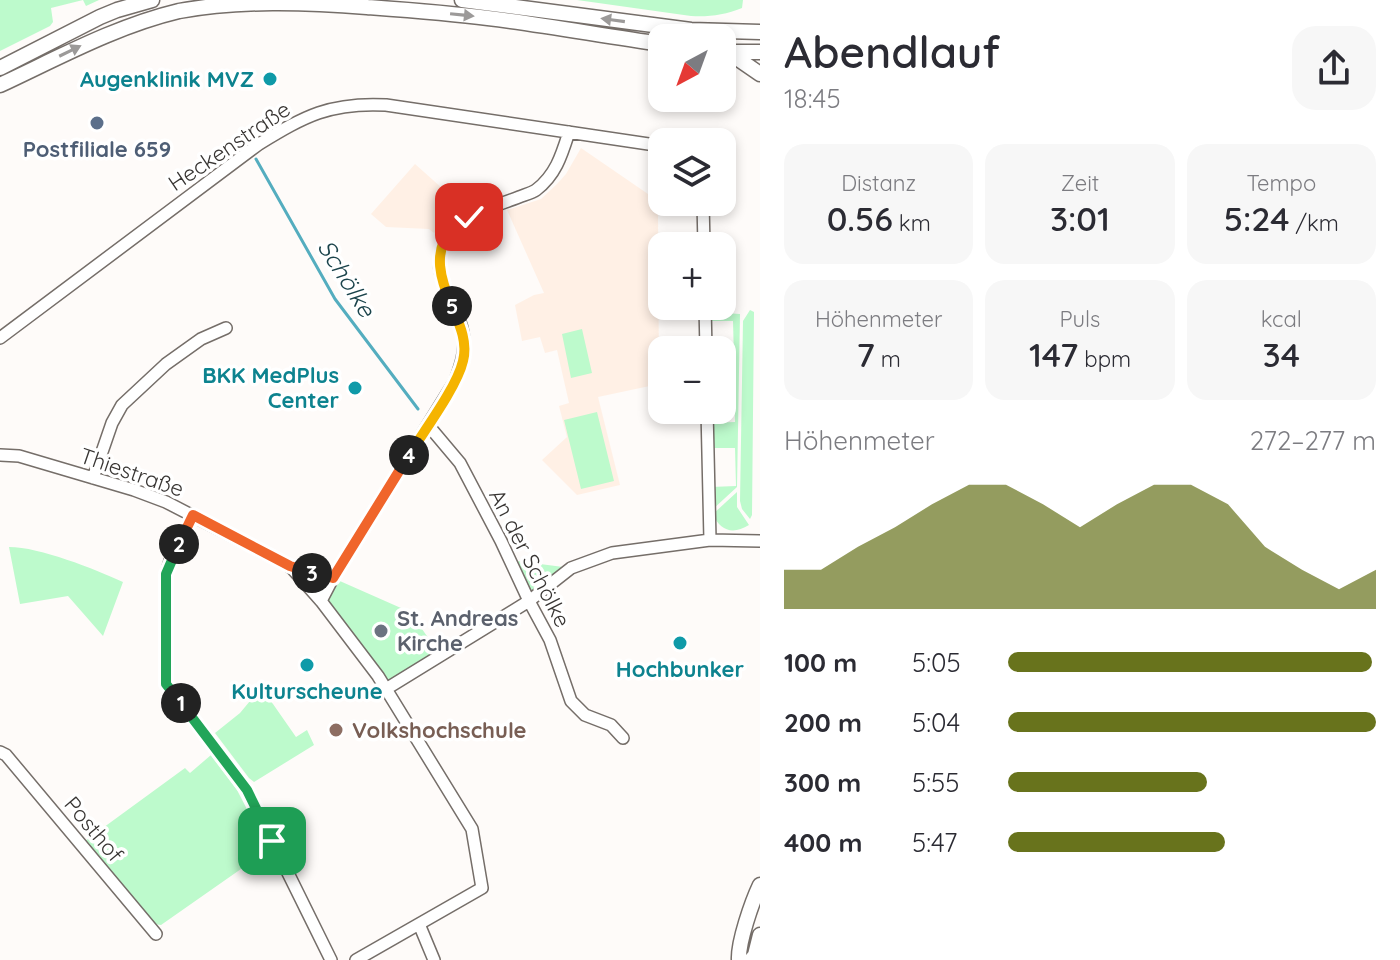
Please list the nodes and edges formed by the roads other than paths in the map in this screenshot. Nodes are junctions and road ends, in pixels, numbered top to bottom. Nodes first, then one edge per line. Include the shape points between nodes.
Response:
1 (152, 0) edge
2 (462, 0) edge
3 (760, 21) edge
4 (753, 32) edge
5 (648, 42) edge
6 (736, 52) edge
7 (760, 52) edge
8 (736, 59) edge
9 (0, 68) edge
10 (760, 74) edge
11 (0, 85) edge
12 (569, 132) junction
13 (648, 144) edge
14 (226, 328) dead end
15 (0, 338) edge
16 (707, 424) edge
17 (428, 425) junction
18 (0, 455) edge
19 (93, 478) junction
20 (193, 515) junction
21 (710, 540) junction
22 (760, 541) edge
23 (290, 566) junction
24 (333, 578) junction
25 (321, 601) junction
26 (529, 601) junction
27 (386, 689) junction
28 (623, 738) dead end
29 (0, 752) edge
30 (760, 885) edge
31 (419, 924) junction
32 (156, 934) dead end
33 (760, 935) edge
34 (331, 960) edge
35 (356, 960) edge
36 (434, 960) edge
37 (739, 960) edge
38 (751, 960) edge

1 - 9 street via 100,17
4 -> 2 street via 691,30
3 - 4 street
11 -> 5 street via 140,22 239,3 420,11
6 - 7 street
8 - 10 street
12 - 13 street, Heckenstraße
12 - 15 street, Heckenstraße via 386,105 321,111 247,153
12 - 17 street via 559,164 535,190 469,217 444,242 439,263 463,331 464,360
14 - 19 street via 166,364 122,405
16 - 21 street
17 - 24 street
17 - 26 street, An der Schölke via 460,463
18 - 19 street, Thiestraße
19 - 20 street, Thiestraße
20 - 23 street, Thiestraße
20 - 34 street via 166,574 166,684 247,790
21 - 22 street
21 - 26 street via 612,553 571,568
23 - 24 street
23 - 25 street, Thiestraße
24 - 25 street
25 - 27 street, Thiestraße
26 - 27 street
26 - 28 street, An der Schölke via 550,640 571,701
27 - 31 street, Thiestraße via 472,829 482,888
29 - 32 street, Posthof
30 - 37 street
31 - 35 street, Thiestraße
31 - 36 street
33 - 38 street

